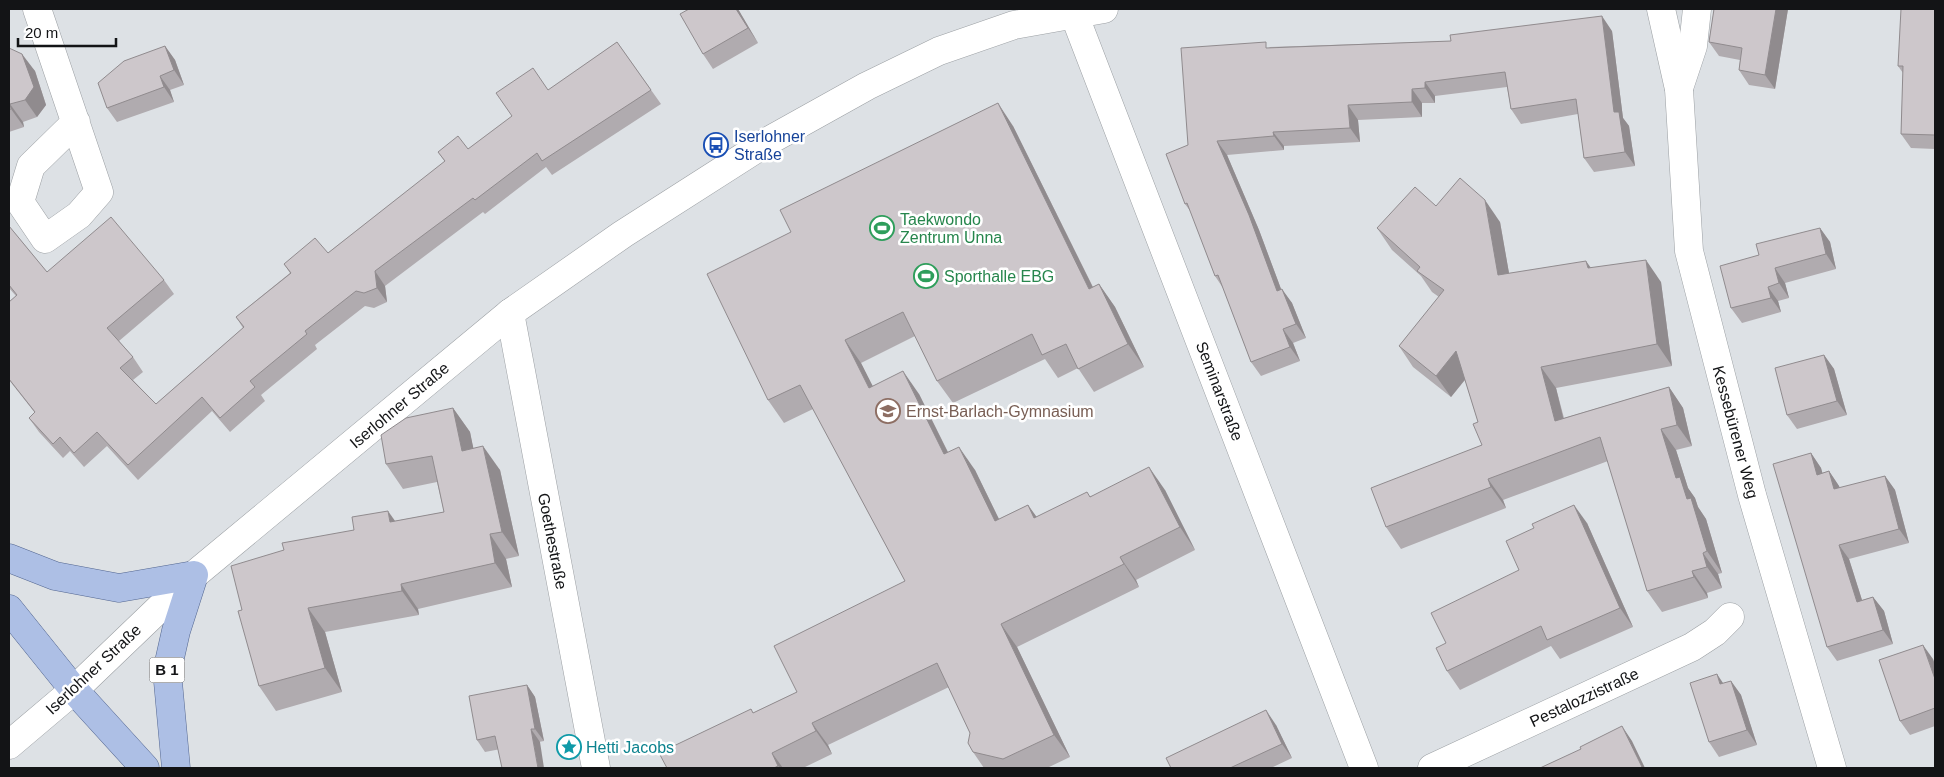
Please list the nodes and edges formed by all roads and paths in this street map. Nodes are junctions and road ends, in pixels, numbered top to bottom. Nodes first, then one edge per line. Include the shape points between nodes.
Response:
1 (38, 9) edge
2 (1104, 9) edge
3 (1661, 9) edge
4 (1697, 9) edge
5 (1074, 14) junction
6 (1679, 89) junction
7 (76, 122) dead end
8 (510, 313) junction
9 (9, 558) edge
10 (194, 575) junction
11 (9, 609) edge
12 (1730, 617) dead end
13 (74, 690) junction
14 (9, 745) edge
15 (145, 768) edge
16 (176, 768) edge
17 (596, 768) edge
18 (1364, 768) edge
19 (1432, 768) edge
20 (1832, 768) edge

1 - 7 main road
2 - 5 main road, Iserlohner Straße
3 - 6 main road, Kessebürener Weg
4 - 6 main road, Kessebürener Weg via 1693,46
5 - 8 main road, Iserlohner Straße via 1014,25 939,51 867,86 728,166
5 - 18 main road, Seminarstraße
6 - 20 main road, Kessebürener Weg via 1688,251 1752,495
8 - 10 main road, Iserlohner Straße
8 - 17 main road, Goethestraße
9 - 10 main road via 55,576 119,588
10 - 13 main road, Iserlohner Straße
10 - 16 main road, B 1 via 167,671
11 - 13 main road
12 - 19 main road, Pestalozzistraße via 1692,647
13 - 14 main road, Iserlohner Straße
13 - 15 main road

